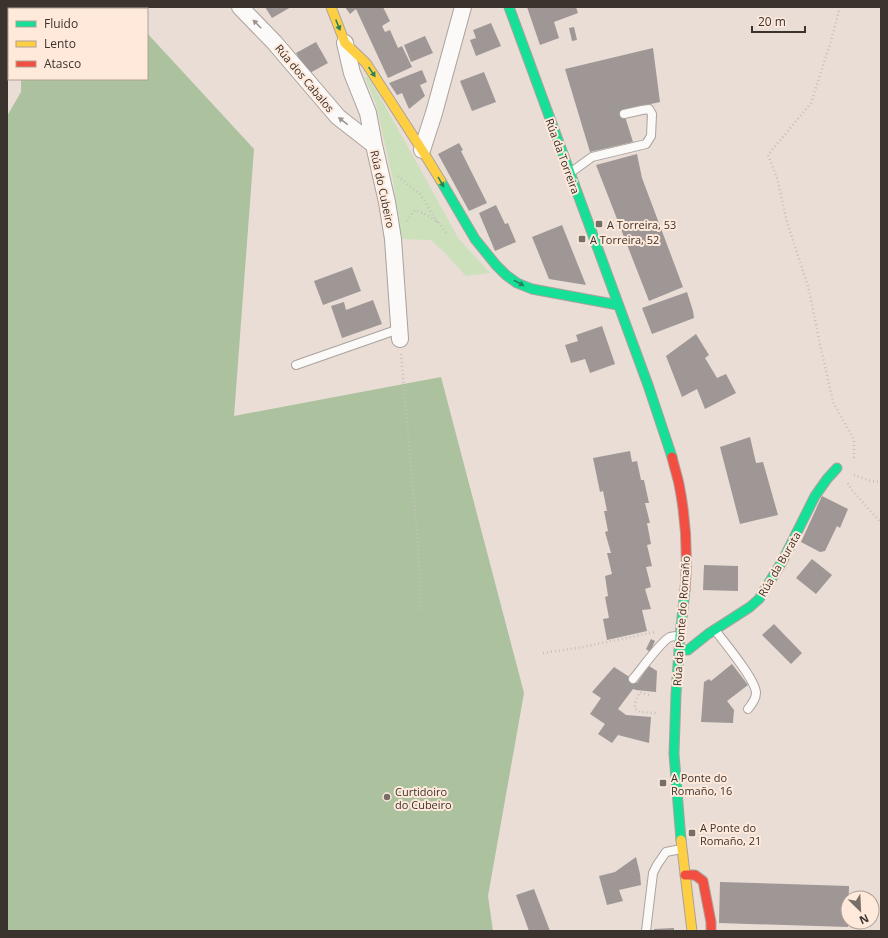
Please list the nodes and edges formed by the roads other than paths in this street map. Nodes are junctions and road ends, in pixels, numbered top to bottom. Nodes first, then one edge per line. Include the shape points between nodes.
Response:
1 (240, 7) edge
2 (331, 7) edge
3 (463, 7) edge
4 (509, 7) edge
5 (346, 43) junction
6 (624, 114) dead end
7 (374, 145) junction
8 (422, 150) junction
9 (570, 173) junction
10 (618, 304) junction
11 (400, 334) joint
12 (296, 364) dead end
13 (837, 468) road end
14 (714, 630) junction
15 (680, 636) junction
16 (679, 650) junction
17 (633, 679) dead end
18 (748, 709) dead end
19 (682, 849) junction
20 (685, 875) junction
21 (646, 931) edge
22 (692, 931) edge
23 (711, 931) edge

7 -> 1 street, Rúa dos Cabalos via 338,117 274,42
2 -> 5 main road
3 - 8 street
4 - 9 main road, Rúa da Torreira
5 - 7 street, Rúa do Cubeiro via 352,73 368,113
5 -> 8 main road via 366,63
6 - 9 lane via 649,109 652,114 651,136 646,144 592,157
7 - 11 street, Rúa do Cubeiro via 388,202
8 -> 10 main road via 475,239 506,275 532,289
9 - 10 main road, Rúa da Torreira
10 - 15 main road, Rúa da Ponte do Romaño via 679,483 687,564
11 - 12 lane
13 - 14 main road, Rúa da Burata via 815,496 783,560 759,599
14 - 16 main road, Rúa da Burata via 688,650
14 - 18 lane via 755,686 755,699
15 - 16 main road, Rúa da Ponte do Romaño
15 - 17 lane via 669,637
16 - 19 main road, Rúa da Ponte do Romaño via 674,754
19 - 20 main road, Rúa da Ponte do Romaño
19 - 21 lane via 666,852 653,873
20 - 22 main road, Rúa da Ponte do Romaño
20 - 23 main road via 694,875 703,881

